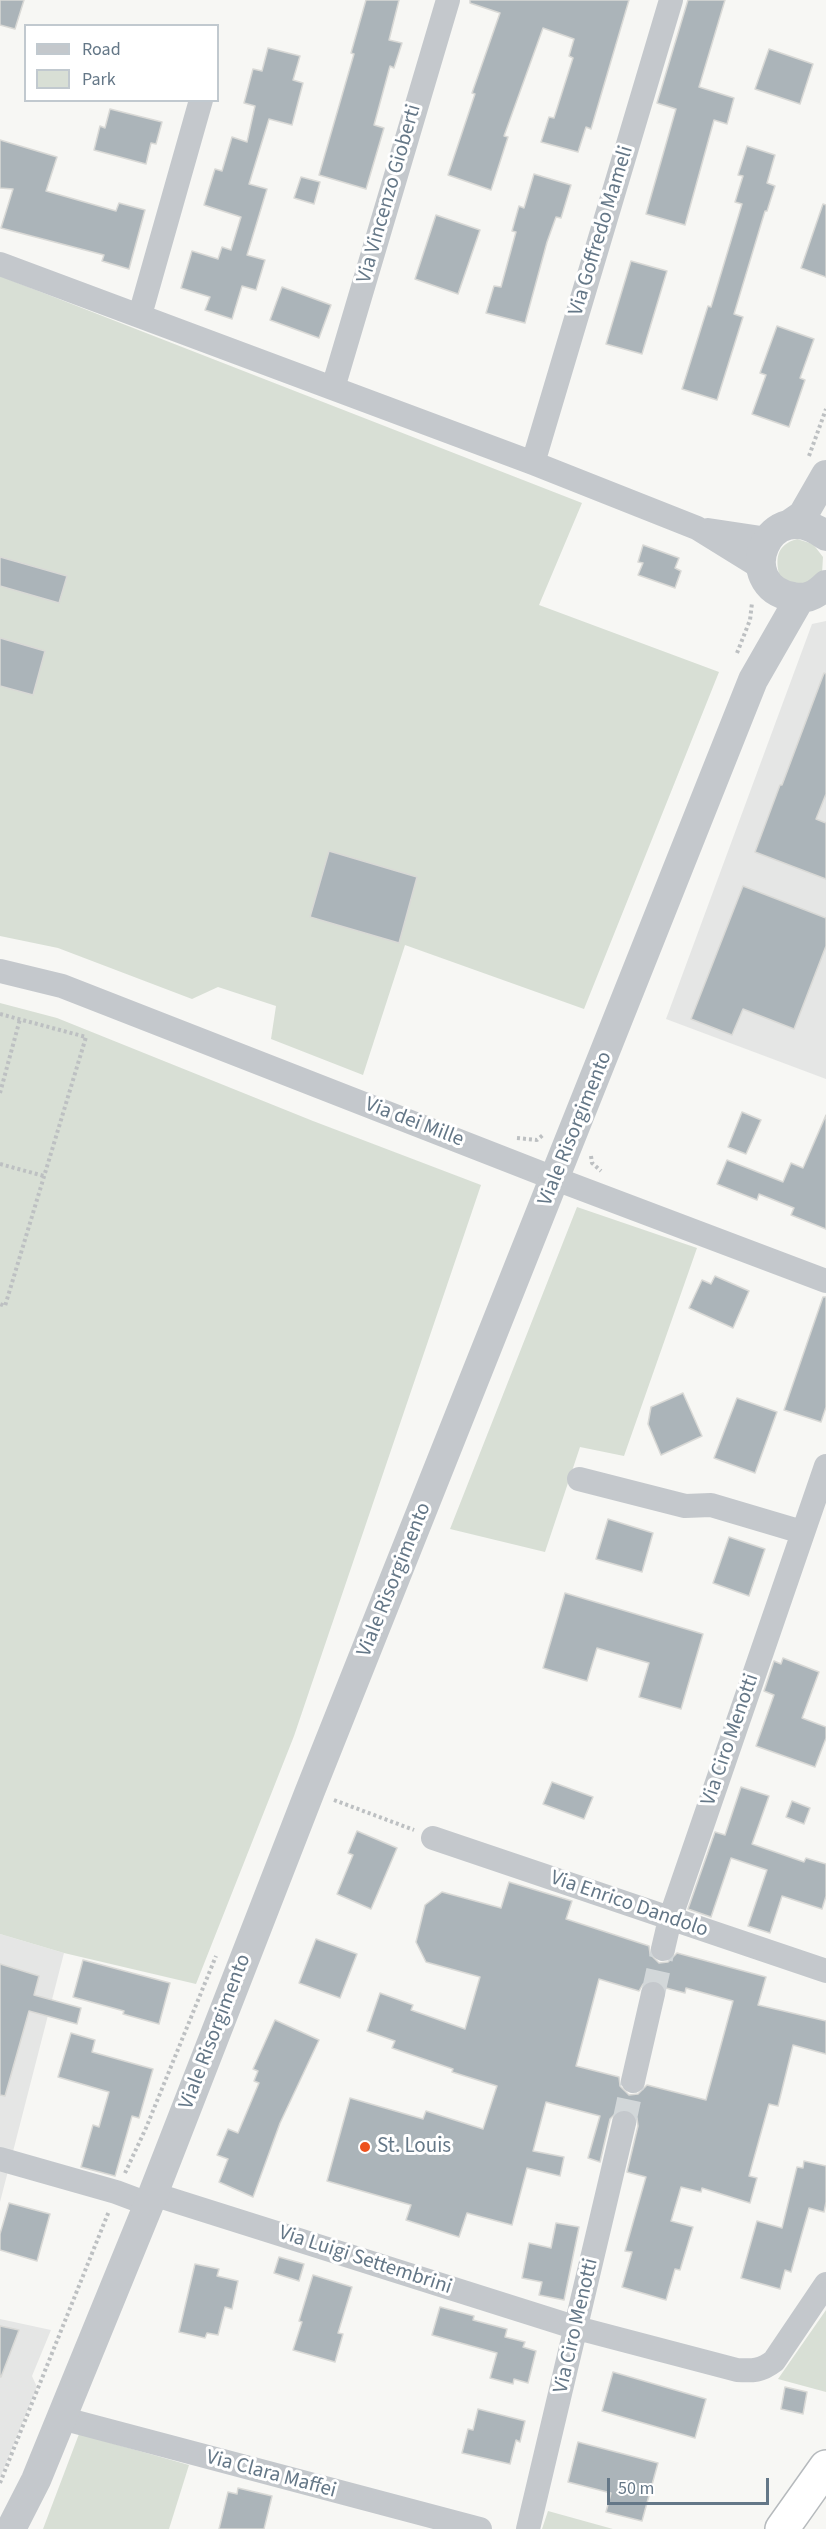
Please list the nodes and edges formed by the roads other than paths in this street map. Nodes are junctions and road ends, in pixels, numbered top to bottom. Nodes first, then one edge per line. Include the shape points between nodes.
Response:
1 (448, 0) edge
2 (671, 0) edge
3 (200, 102) edge
4 (0, 264) edge
5 (140, 315) junction
6 (333, 388) junction
7 (532, 463) junction
8 (816, 470) edge
9 (697, 528) junction
10 (779, 531) junction
11 (826, 536) edge
12 (760, 583) junction
13 (818, 592) edge
14 (744, 670) junction
15 (0, 971) edge
16 (556, 1179) junction
17 (826, 1281) edge
18 (826, 1466) edge
19 (579, 1479) dead end
20 (802, 1532) junction
21 (433, 1838) road end
22 (670, 1919) junction
23 (663, 1949) tunnel mouth
24 (826, 1971) edge
25 (653, 1995) tunnel mouth
26 (633, 2081) tunnel mouth
27 (624, 2123) tunnel mouth
28 (0, 2159) edge
29 (150, 2199) junction
30 (826, 2284) edge
31 (577, 2328) junction
32 (61, 2418) junction
33 (826, 2467) edge
34 (36, 2480) junction
35 (11, 2529) edge
36 (24, 2529) edge
37 (480, 2529) edge
38 (528, 2529) edge
39 (782, 2529) edge

1 - 6 street, Via Vincenzo Gioberti
2 - 7 street, Via Goffredo Mameli
3 - 5 street
4 - 5 street
5 - 6 street
6 - 7 street
7 - 9 street
8 - 10 street via 803,515
9 - 10 street
9 - 12 street
10 - 11 street via 812,526
10 - 12 street, Viale Risorgimento via 762,550
12 - 13 street via 782,595
12 - 14 street, Viale Risorgimento via 767,621
13 - 14 street, Viale Risorgimento
14 - 16 street, Viale Risorgimento
15 - 16 street, Via dei Mille via 62,986
16 - 17 street, Via dei Mille
16 - 29 street, Viale Risorgimento
18 - 20 street, Via Ciro Menotti
19 - 20 street via 685,1506 711,1505
20 - 22 street, Via Ciro Menotti
21 - 22 street, Via Enrico Dandolo
22 - 23 street, Via Ciro Menotti
22 - 24 street, Via Enrico Dandolo
25 - 26 street
27 - 31 street, Via Ciro Menotti
28 - 29 street, Via Luigi Settembrini
29 - 31 street, Via Luigi Settembrini
29 - 32 street, Viale Risorgimento
30 - 31 street, Via Luigi Settembrini via 782,2351 765,2368 754,2372
31 - 38 street, Via Ciro Menotti
32 - 34 street, Viale Risorgimento
32 - 37 street, Via Clara Maffei
33 - 39 highway
34 - 35 street, Viale Risorgimento
34 - 36 street, Viale Risorgimento

